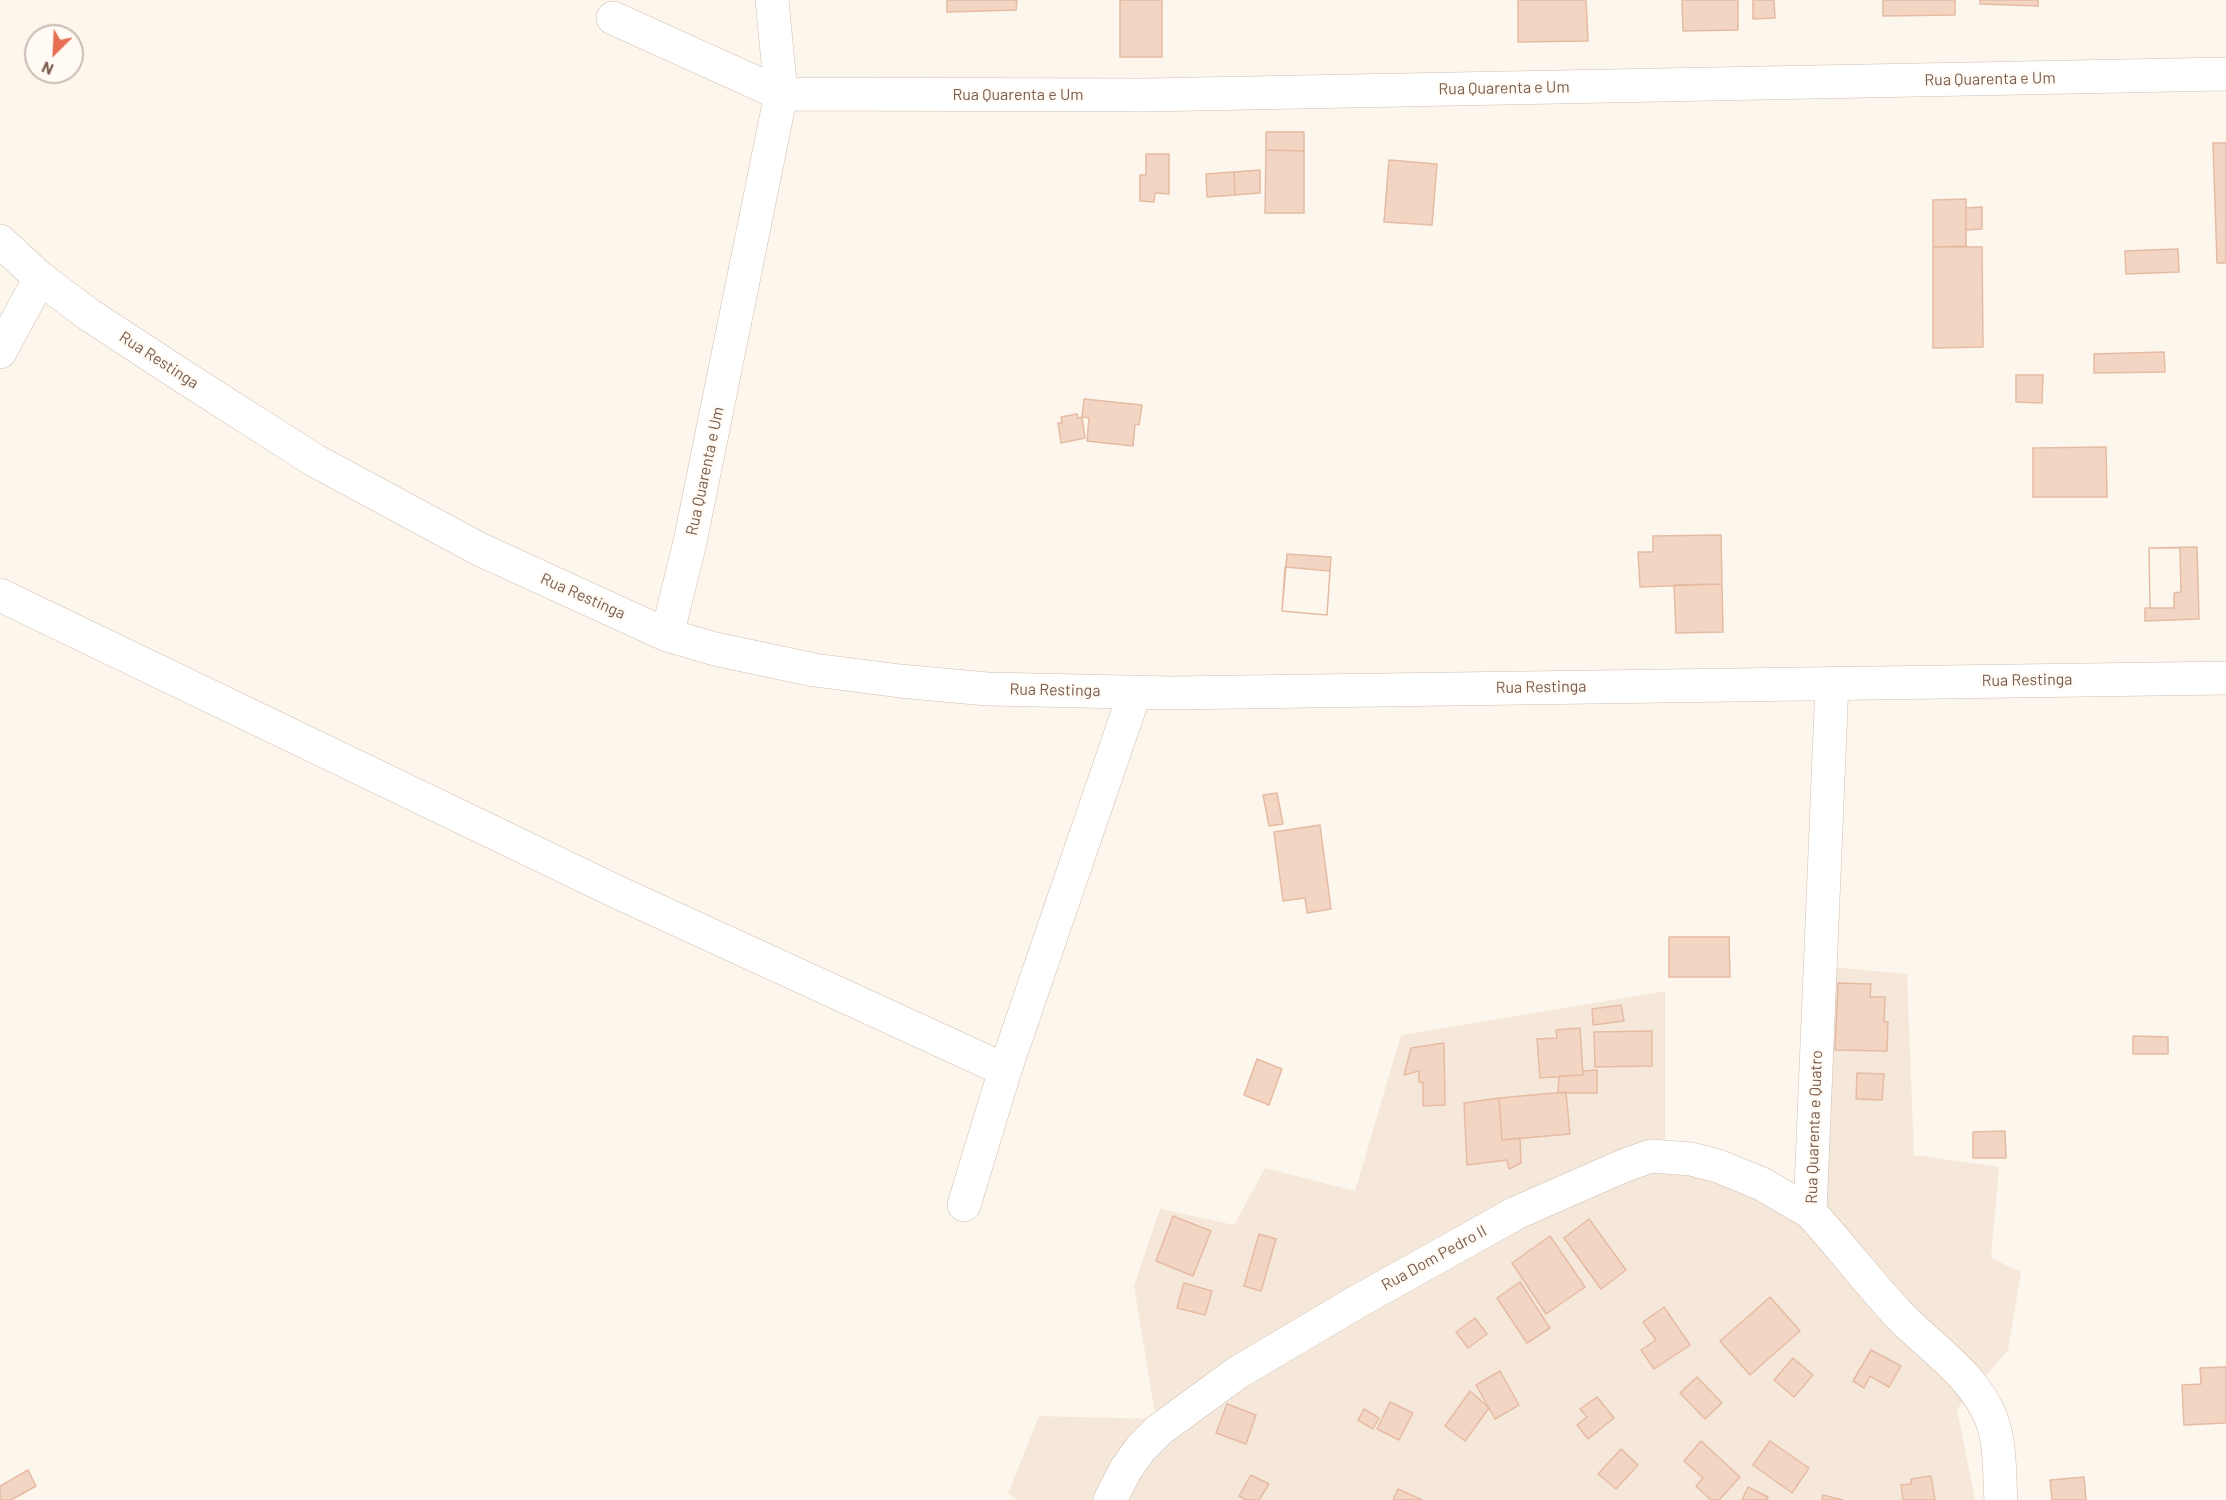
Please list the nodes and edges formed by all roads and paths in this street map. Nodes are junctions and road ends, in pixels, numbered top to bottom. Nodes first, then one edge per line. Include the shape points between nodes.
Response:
1 (772, 0) edge
2 (614, 18) dead end
3 (2226, 74) edge
4 (782, 94) junction
5 (0, 241) edge
6 (40, 278) junction
7 (0, 352) edge
8 (0, 595) edge
9 (668, 635) junction
10 (2226, 678) edge
11 (1832, 683) junction
12 (1135, 692) junction
13 (1005, 1070) junction
14 (964, 1205) dead end
15 (1810, 1212) junction
16 (1110, 1500) edge
17 (2001, 1500) edge

1 - 4 street, Rua Quarenta e Um
2 - 4 street, Rua Quarenta e Um
3 - 4 street, Rua Quarenta e Um via 1158,95
4 - 9 street, Rua Quarenta e Um
5 - 6 street, Rua Restinga
6 - 7 street
6 - 9 street, Rua Restinga via 87,314 314,460 479,549
8 - 13 street via 615,891
9 - 12 street, Rua Restinga via 814,670 900,681
10 - 11 street, Rua Restinga
11 - 12 street, Rua Restinga
11 - 15 street, Rua Quarenta e Quatro
12 - 13 street
13 - 14 street
15 - 16 street, Rua Dom Pedro II via 1762,1184 1691,1159 1651,1156 1623,1166 1516,1213 1237,1373 1159,1430 1126,1469
15 - 17 street, Rua Quarenta e Quatro via 1899,1314 1970,1381 1991,1418 1999,1451

